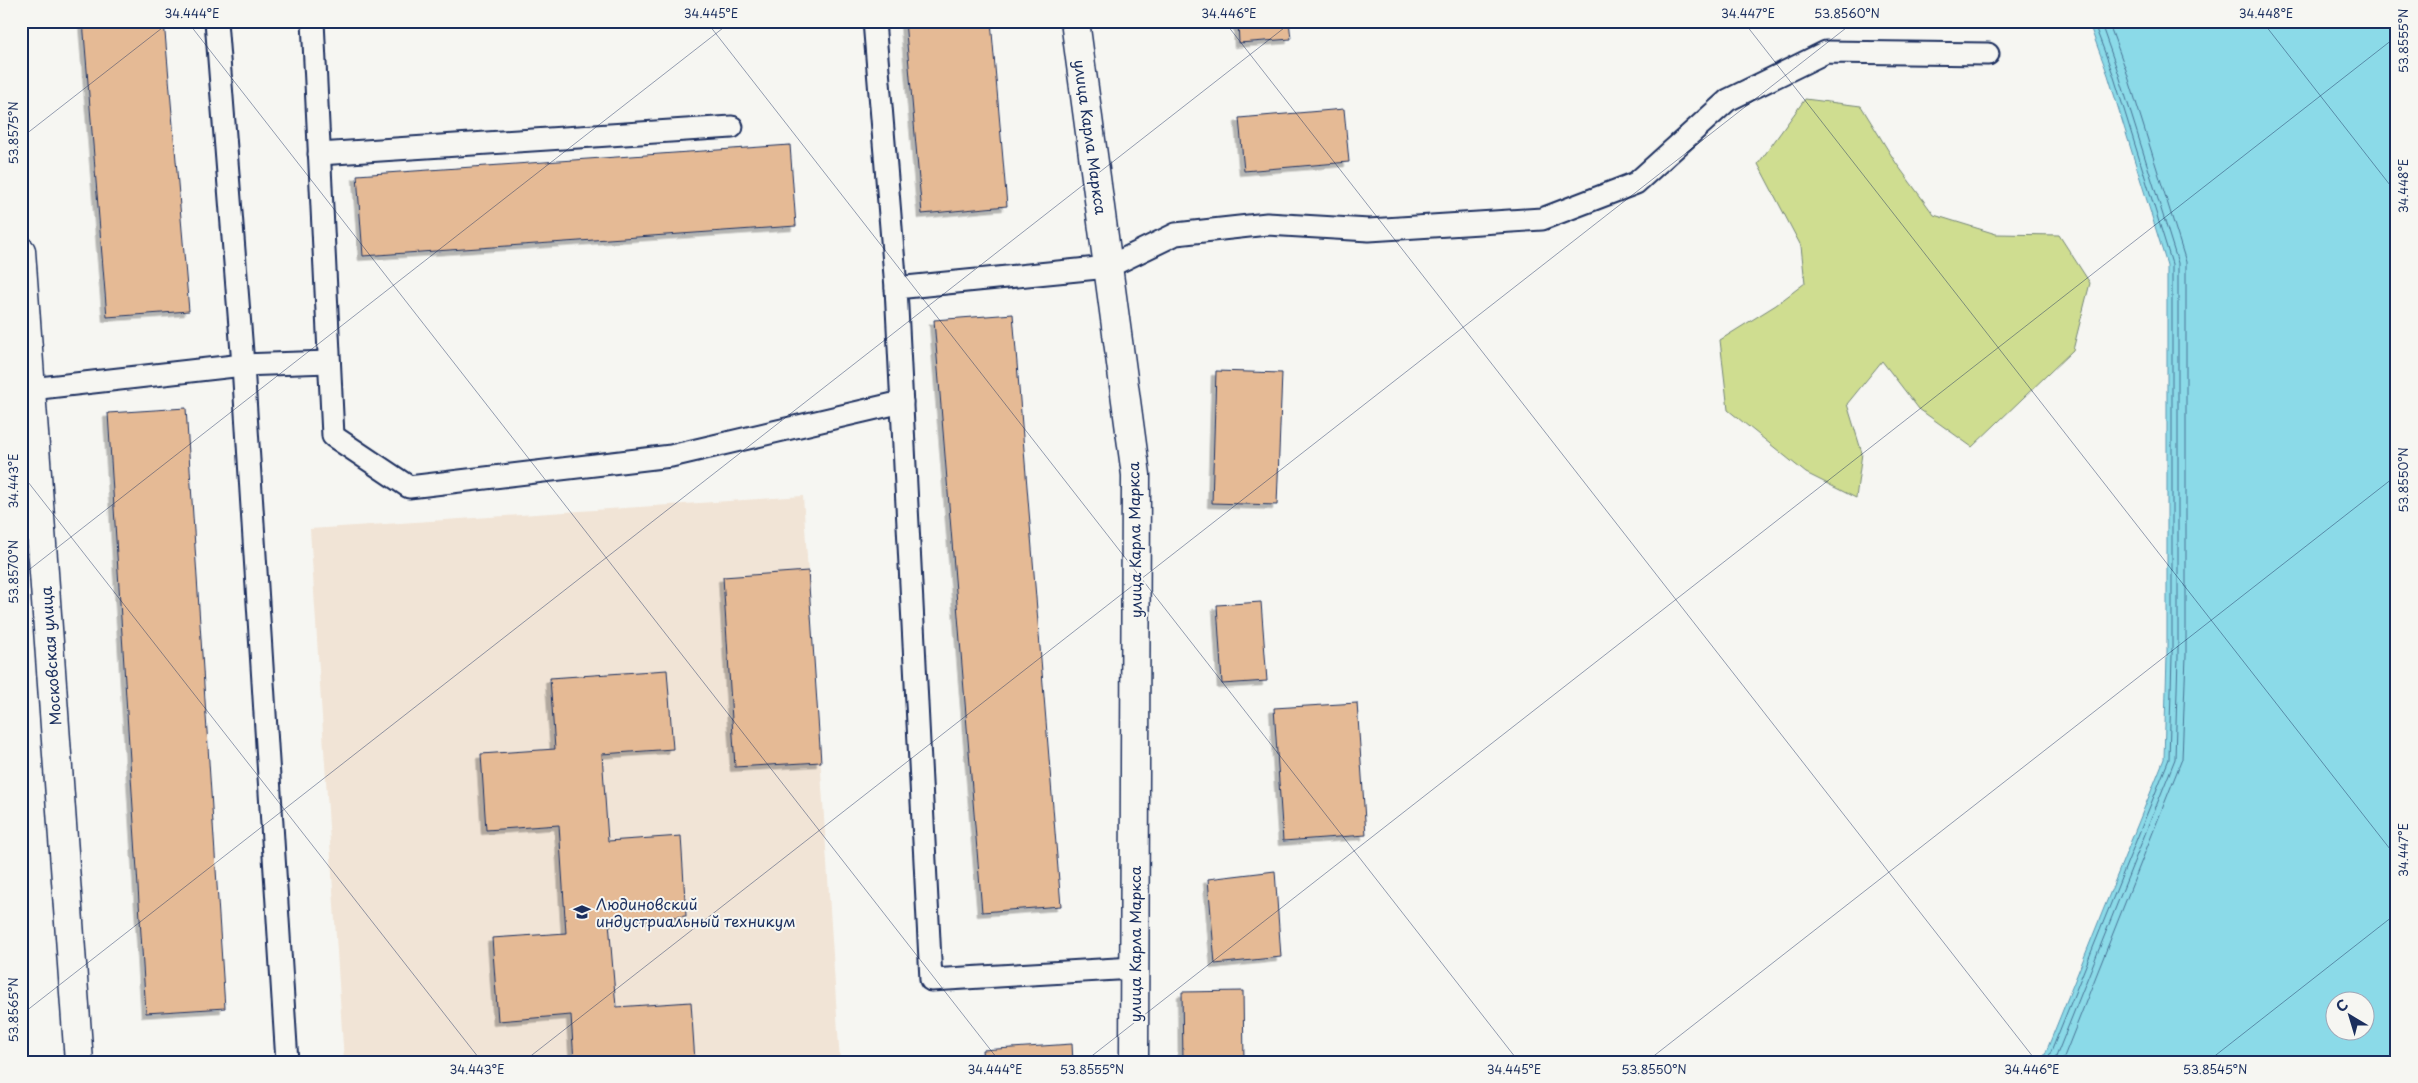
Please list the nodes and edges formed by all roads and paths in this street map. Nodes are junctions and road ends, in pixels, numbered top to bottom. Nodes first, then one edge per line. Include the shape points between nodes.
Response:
1 (216, 21) edge
2 (313, 21) edge
3 (874, 21) edge
4 (1075, 21) edge
5 (1988, 54) dead end
6 (732, 127) dead end
7 (319, 154) junction
8 (21, 251) edge
9 (1108, 267) junction
10 (896, 288) junction
11 (329, 362) junction
12 (243, 365) junction
13 (31, 389) junction
14 (902, 402) junction
15 (1134, 968) junction
16 (79, 1062) edge
17 (287, 1062) edge
18 (1134, 1062) edge

1 - 12 lane
2 - 7 lane
3 - 10 lane
4 - 9 street, улица Карла Маркса
5 - 9 lane via 1826,52 1728,100 1636,183 1542,219 1369,230 1267,224 1176,234
6 - 7 lane
7 - 11 lane
8 - 13 street, Московская улица
9 - 10 lane
9 - 15 street, улица Карла Маркса via 1136,475
10 - 14 lane
11 - 12 lane
11 - 14 lane via 333,436 408,487 671,456
12 - 13 lane
12 - 17 lane
13 - 16 street, Московская улица
14 - 15 lane via 931,980
15 - 18 street, улица Карла Маркса

